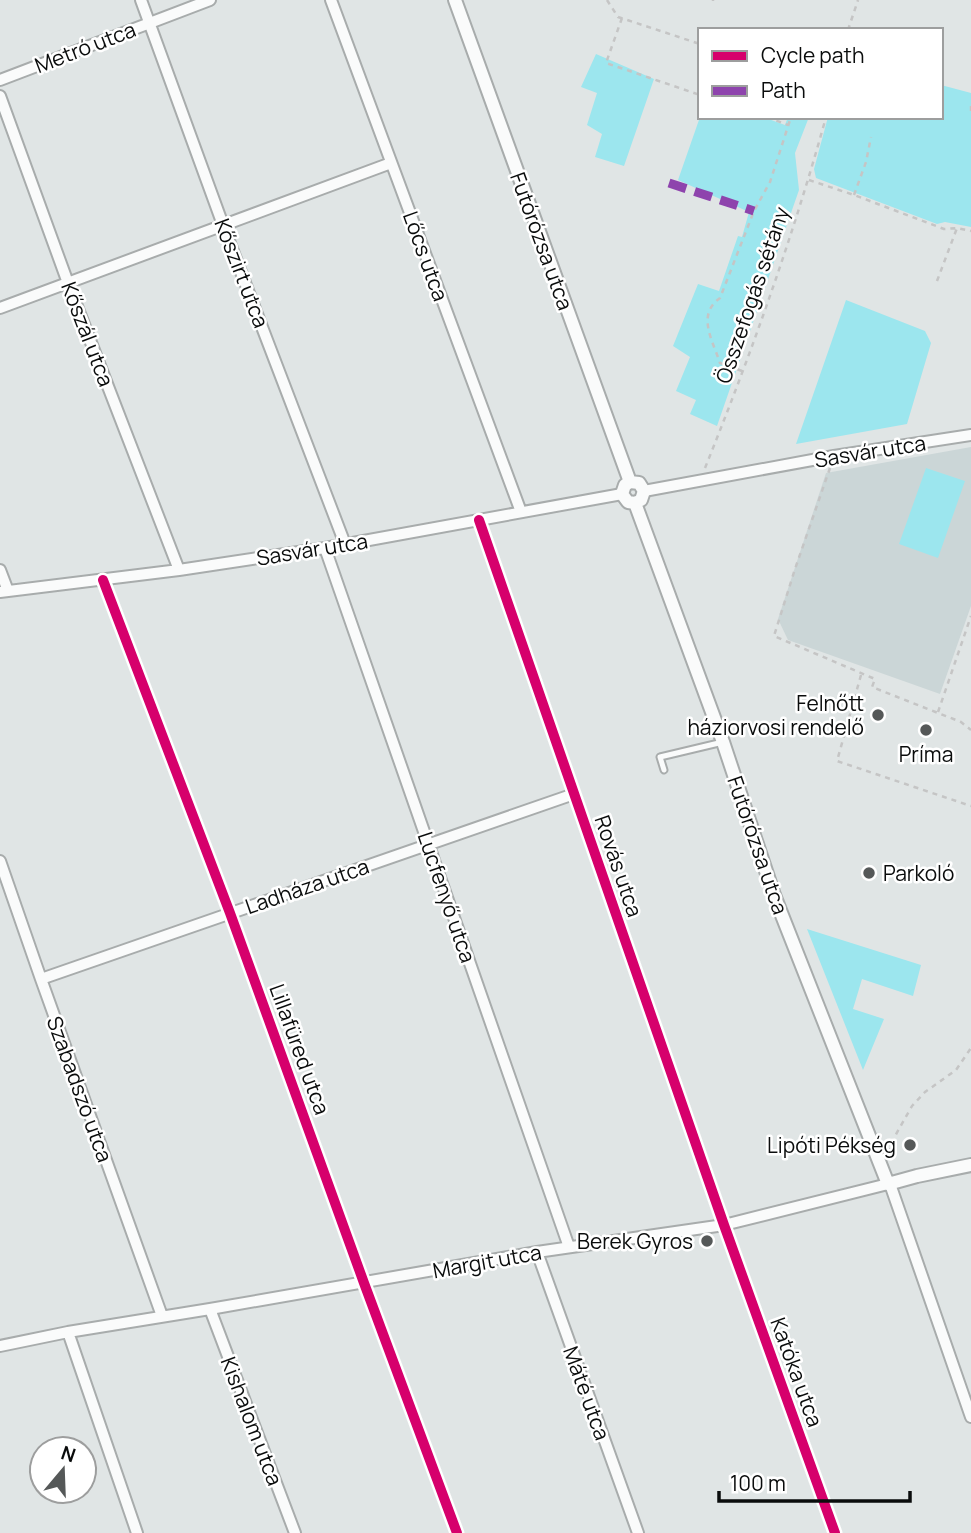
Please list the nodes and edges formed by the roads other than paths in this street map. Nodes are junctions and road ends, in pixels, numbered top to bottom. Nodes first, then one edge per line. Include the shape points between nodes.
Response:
1 (141, 0) edge
2 (210, 0) edge
3 (331, 0) edge
4 (455, 0) edge
5 (150, 22) junction
6 (0, 80) edge
7 (0, 96) edge
8 (391, 163) junction
9 (223, 225) junction
10 (68, 283) junction
11 (0, 308) edge
12 (971, 435) edge
13 (630, 482) junction
14 (644, 491) junction
15 (622, 494) junction
16 (635, 503) junction
17 (521, 512) junction
18 (479, 520) junction
19 (345, 544) junction
20 (324, 548) junction
21 (0, 570) edge
22 (179, 570) junction
23 (103, 580) junction
24 (4, 592) edge
25 (723, 742) junction
26 (664, 771) dead end
27 (574, 794) junction
28 (428, 844) junction
29 (0, 861) edge
30 (230, 913) junction
31 (41, 979) junction
32 (971, 1165) edge
33 (889, 1184) junction
34 (724, 1224) junction
35 (569, 1247) junction
36 (537, 1252) junction
37 (364, 1283) junction
38 (210, 1309) junction
39 (162, 1316) junction
40 (68, 1332) junction
41 (0, 1346) edge
42 (971, 1417) edge
43 (137, 1533) edge
44 (295, 1533) edge
45 (457, 1533) edge
46 (638, 1533) edge
47 (835, 1533) edge

1 - 5 street, Kőszirt utca
2 - 5 street, Metró utca
3 - 8 street, Lőcs utca
4 - 13 street, Futórózsa utca
5 - 6 street, Metró utca
5 - 9 street, Kőszirt utca
7 - 10 street, Kőszál utca
8 - 9 street
8 - 17 street, Lőcs utca
9 - 10 street
9 - 19 street, Kőszirt utca
10 - 11 street
10 - 22 street, Kőszál utca
12 - 14 street, Sasvár utca
13 - 14 street via 639,483
13 - 15 street
14 - 16 street
15 - 16 street
15 - 17 street, Sasvár utca
16 - 25 street, Futórózsa utca
17 - 18 street, Sasvár utca
18 - 19 street, Sasvár utca
18 - 27 street, Rovás utca
19 - 20 street, Sasvár utca
20 - 22 street, Sasvár utca
20 - 28 street, Lucfenyő utca
21 - 24 street
22 - 23 street, Sasvár utca
23 - 24 street, Sasvár utca
23 - 30 street, Lillafüred utca
25 - 26 lane via 660,757
25 - 33 street, Futórózsa utca via 774,895
27 - 28 street, Ladháza utca
27 - 34 street, Rovás utca
28 - 30 street, Ladháza utca
28 - 35 street, Lucfenyő utca
29 - 31 street, Szabadszó utca
30 - 31 street, Ladháza utca
30 - 37 street, Lillafüred utca
31 - 39 street, Szabadszó utca
32 - 33 street, Margit utca
33 - 34 street, Margit utca
33 - 42 street, Futórózsa utca
34 - 35 street, Margit utca
34 - 47 street, Katóka utca
35 - 36 street, Margit utca
36 - 37 street, Margit utca
36 - 46 street, Máté utca
37 - 38 street, Margit utca
37 - 45 street, Lillafüred utca
38 - 39 street, Margit utca
38 - 44 street, Kishalom utca
39 - 40 street, Margit utca
40 - 41 street, Margit utca
40 - 43 street

